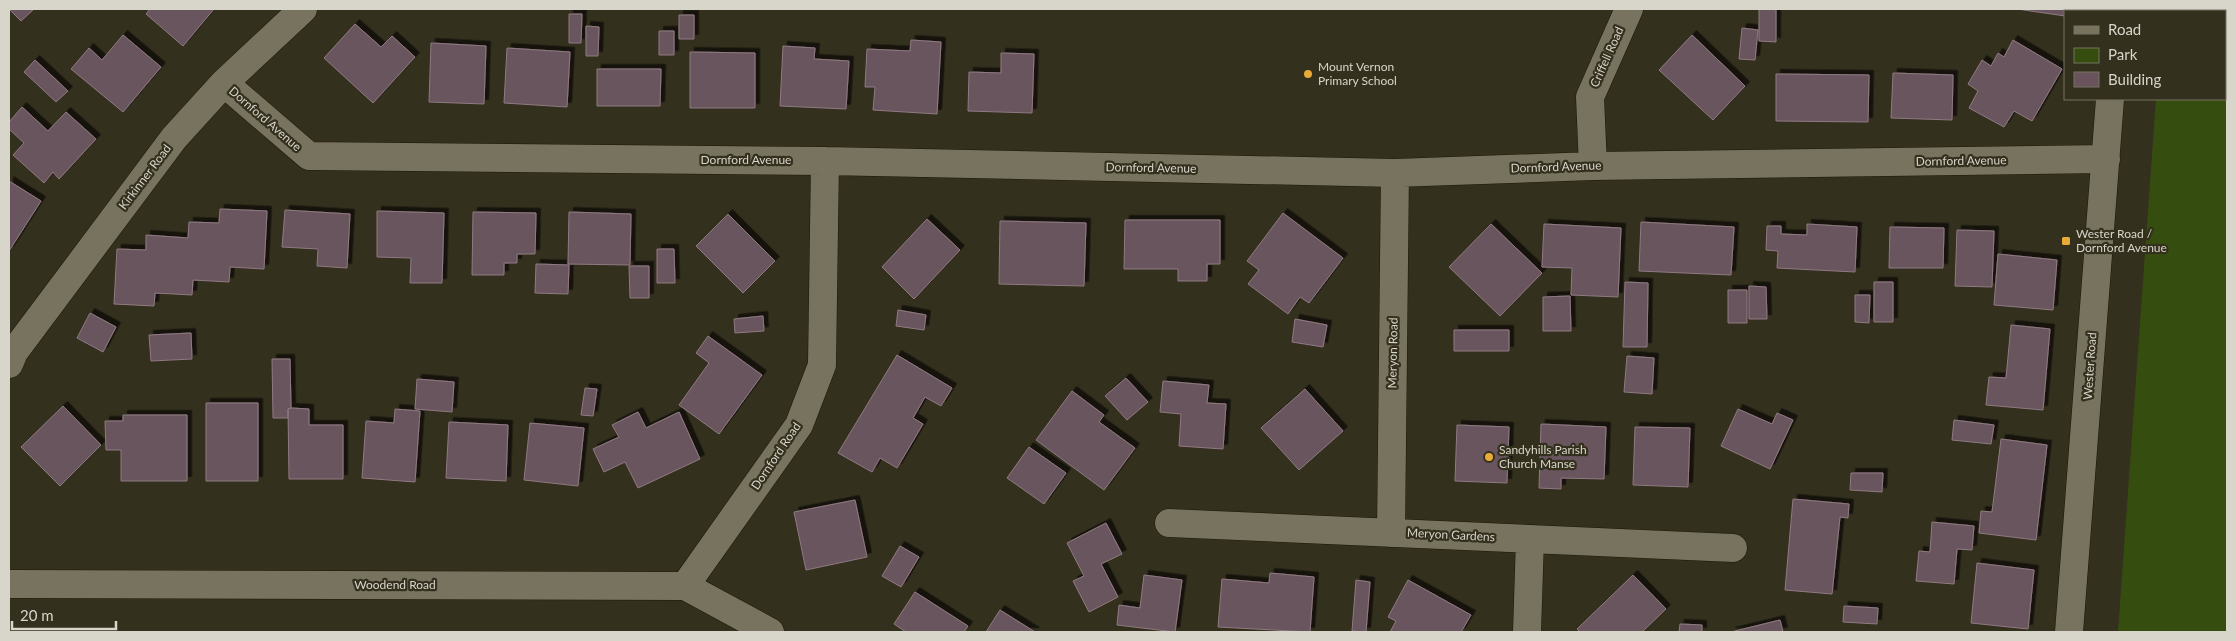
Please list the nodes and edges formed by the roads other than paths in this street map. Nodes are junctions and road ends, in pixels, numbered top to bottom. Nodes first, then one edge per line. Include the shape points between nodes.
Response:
1 (303, 9) edge
2 (1628, 9) edge
3 (224, 83) junction
4 (2110, 100) edge
5 (2106, 159) junction
6 (825, 160) junction
7 (1593, 166) junction
8 (1395, 173) junction
9 (11, 354) edge
10 (1169, 523) dead end
11 (1391, 533) junction
12 (1530, 539) junction
13 (1733, 548) dead end
14 (9, 584) edge
15 (685, 586) junction
16 (770, 632) edge
17 (1527, 632) edge
18 (2069, 632) edge

1 - 3 street, Kirkinner Road
2 - 7 street, Criffell Road via 1590,96
3 - 6 street, Dornford Avenue via 309,156
3 - 9 street, Kirkinner Road via 174,138
4 - 5 street, Wester Road
5 - 7 street, Dornford Avenue
5 - 18 street, Wester Road
6 - 8 street, Dornford Avenue
6 - 15 street, Dornford Road via 822,365 799,425
7 - 8 street, Dornford Avenue
8 - 11 street, Meryon Road
10 - 11 street, Meryon Gardens
11 - 12 street, Meryon Gardens
12 - 13 street, Meryon Gardens
12 - 17 street
14 - 15 street, Woodend Road
15 - 16 street, Woodend Road

